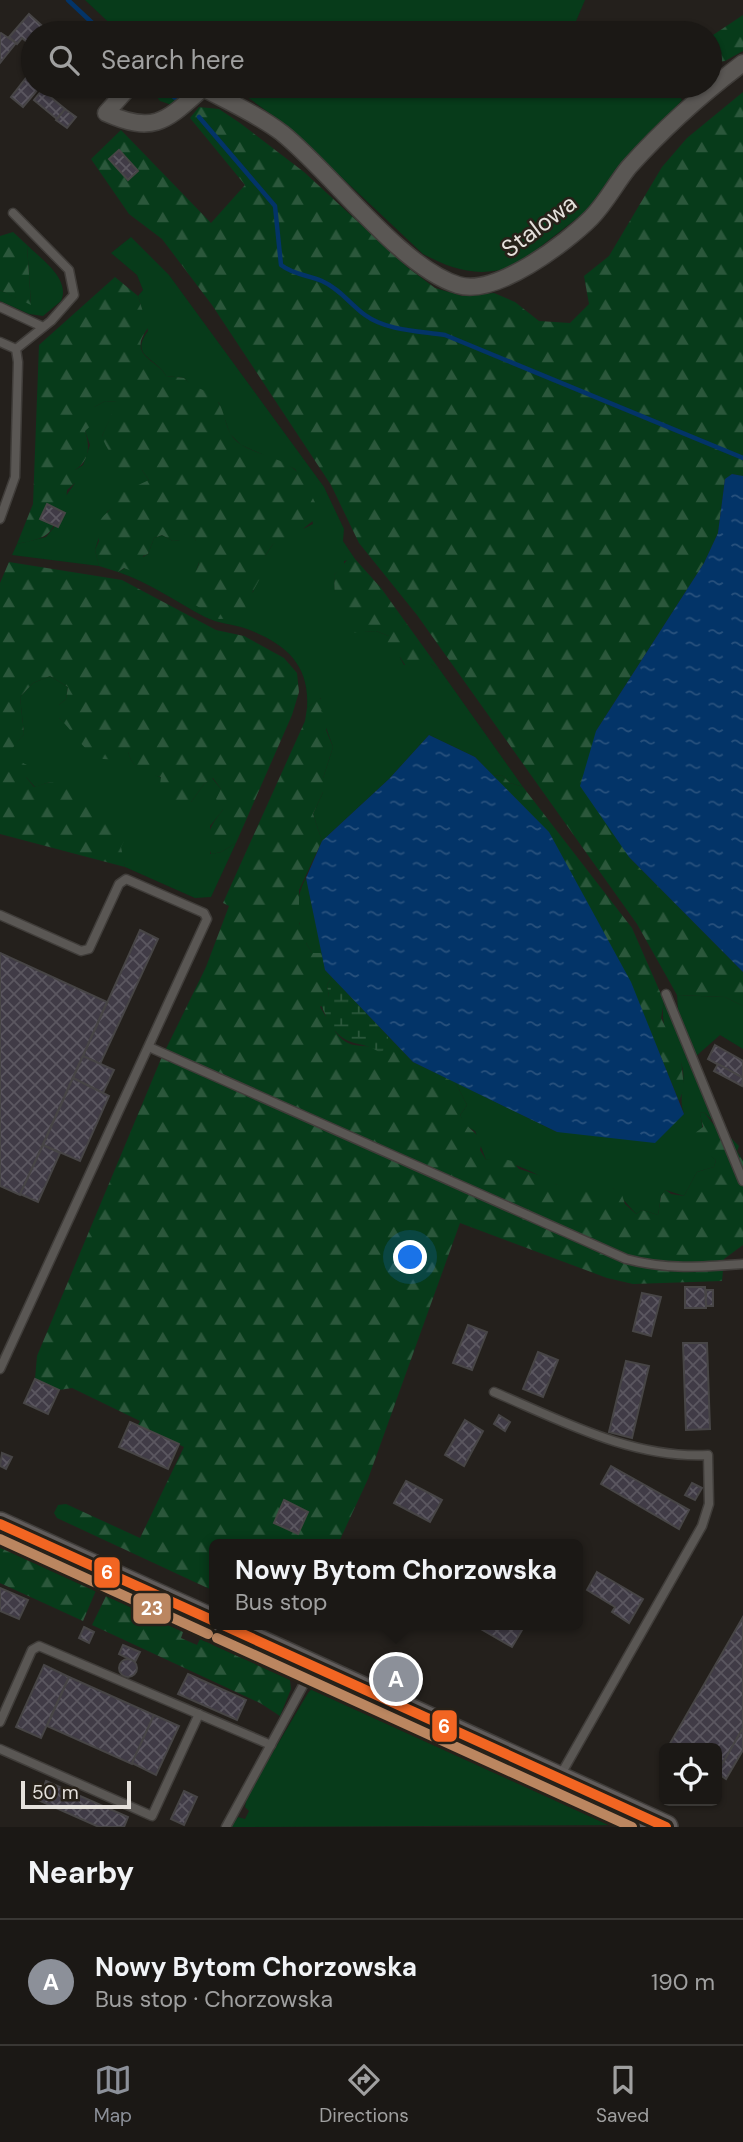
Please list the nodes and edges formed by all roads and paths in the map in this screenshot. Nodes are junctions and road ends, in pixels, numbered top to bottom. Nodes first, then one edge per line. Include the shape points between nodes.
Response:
1 (743, 64) edge
2 (722, 81) edge
3 (119, 98) edge
4 (190, 98) edge
5 (220, 98) edge
6 (701, 98) edge
7 (13, 213) dead end
8 (0, 307) edge
9 (43, 327) junction
10 (0, 342) edge
11 (16, 349) junction
12 (0, 519) edge
13 (0, 915) edge
14 (666, 994) dead end
15 (149, 1046) junction
16 (743, 1181) edge
17 (743, 1264) edge
18 (0, 1369) edge
19 (494, 1392) dead end
20 (0, 1524) edge
21 (209, 1619) edge
22 (234, 1630) edge
23 (313, 1666) junction
24 (199, 1714) junction
25 (0, 1722) edge
26 (271, 1745) junction
27 (0, 1749) edge
28 (558, 1778) junction
29 (226, 1827) edge
30 (666, 1827) edge

1 - 2 street, Stalowa
3 - 4 street, Stalowa via 106,113 148,126 169,119
5 - 6 street, Stalowa via 282,133 404,251 460,286 501,281 531,265 582,226 629,168
7 - 9 lane via 69,270 73,284 74,295 68,304
8 - 9 lane
9 - 11 lane
10 - 11 lane
11 - 12 lane via 15,477
13 - 15 lane via 81,951 89,949 119,884 126,879 204,913 207,919
14 - 16 lane
15 - 17 lane via 626,1259 687,1269
15 - 18 lane
19 - 28 lane via 602,1438 677,1457 708,1455 709,1504 702,1526
20 - 21 street
22 - 23 street
23 - 26 lane
23 - 28 street
24 - 25 lane via 39,1646 32,1650
24 - 26 lane
24 - 27 lane via 152,1816
26 - 29 lane
28 - 30 street

